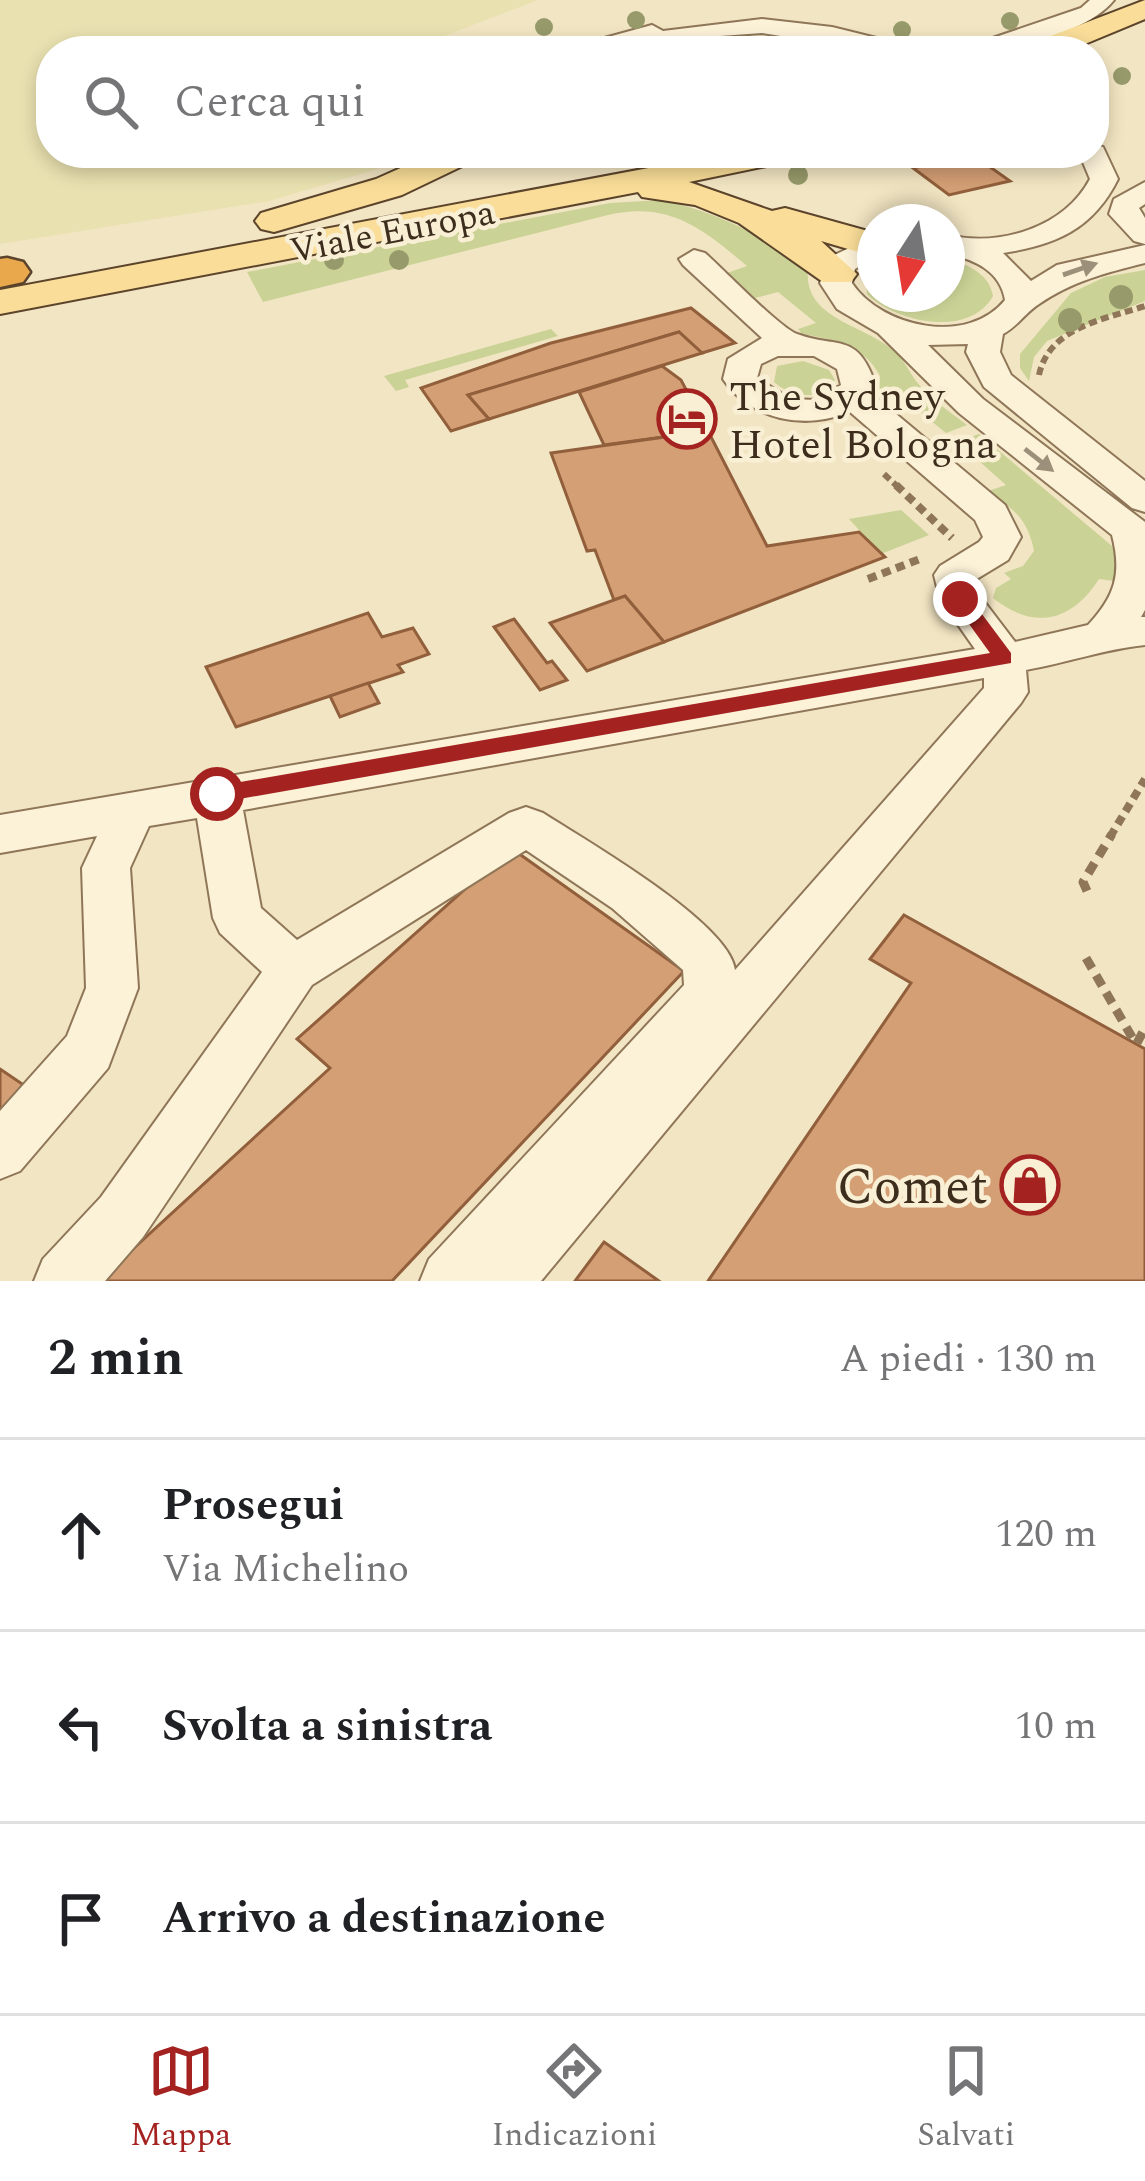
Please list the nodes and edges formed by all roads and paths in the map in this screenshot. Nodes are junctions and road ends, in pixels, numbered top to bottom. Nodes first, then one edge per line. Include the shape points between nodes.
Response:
1 (1102, 0) edge
2 (1145, 8) edge
3 (1066, 22) junction
4 (718, 27) junction
5 (637, 36) edge
6 (666, 36) edge
7 (839, 36) edge
8 (1024, 36) edge
9 (1047, 36) edge
10 (1077, 36) edge
11 (1145, 38) edge
12 (1109, 52) edge
13 (430, 168) edge
14 (609, 168) edge
15 (698, 168) edge
16 (765, 168) edge
17 (1106, 168) edge
18 (1135, 198) edge
19 (1070, 226) junction
20 (1145, 236) edge
21 (857, 241) edge
22 (249, 243) junction
23 (965, 245) edge
24 (965, 250) edge
25 (857, 253) edge
26 (1145, 254) edge
27 (694, 259) dead end
28 (837, 274) junction
29 (2, 280) edge
30 (1021, 301) junction
31 (1145, 306) edge
32 (889, 326) junction
33 (987, 330) junction
34 (788, 344) junction
35 (1038, 387) dead end
36 (853, 396) junction
37 (877, 468) dead end
38 (1140, 524) edge
39 (941, 552) dead end
40 (922, 559) dead end
41 (868, 579) dead end
42 (1124, 633) edge
43 (1004, 658) junction
44 (1145, 779) edge
45 (217, 794) junction
46 (134, 810) junction
47 (0, 834) edge
48 (1087, 891) dead end
49 (1086, 958) dead end
50 (294, 969) junction
51 (1145, 1028) edge
52 (0, 1152) edge
53 (65, 1281) edge
54 (451, 1281) edge
55 (501, 1281) edge

1 - 3 street
2 - 10 main road
3 - 8 street
3 - 9 street
4 - 5 street
4 - 6 street
4 - 7 street
11 - 12 main road
13 - 22 main road
14 - 22 main road, Viale Europa
15 - 22 main road, Viale Europa
16 - 21 main road via 751,185 770,209
17 - 19 street
18 - 19 street
18 - 20 street via 1130,225
19 - 23 street via 1010,244
22 - 28 main road via 671,189 776,229
22 - 29 main road, Viale Europa
24 - 30 street via 1005,268
25 - 28 street
30 -> 26 street via 1068,272
27 - 34 street
28 - 32 street via 847,302
30 - 33 street
31 - 35 path via 1054,342 1039,363
32 - 33 street via 929,335
32 -> 38 street via 971,406
33 - 38 street via 985,364 996,380
34 - 36 street via 825,348 852,364 859,375
34 - 36 street via 745,359 747,390 790,410 827,409
36 - 43 street via 991,514 1002,537 994,550 954,574 960,599
37 - 39 path via 959,545
38 - 42 street via 1139,588
40 - 41 path
42 - 43 street
43 - 45 street
43 - 55 street via 1006,692
44 - 48 path via 1082,881
45 - 46 street
45 - 50 street via 238,918
46 - 47 street
46 - 52 street via 106,868 112,988 89,1051
49 - 51 path via 1136,1044
50 - 53 street via 122,1217
50 - 54 street via 526,826 630,894 708,960 711,992

